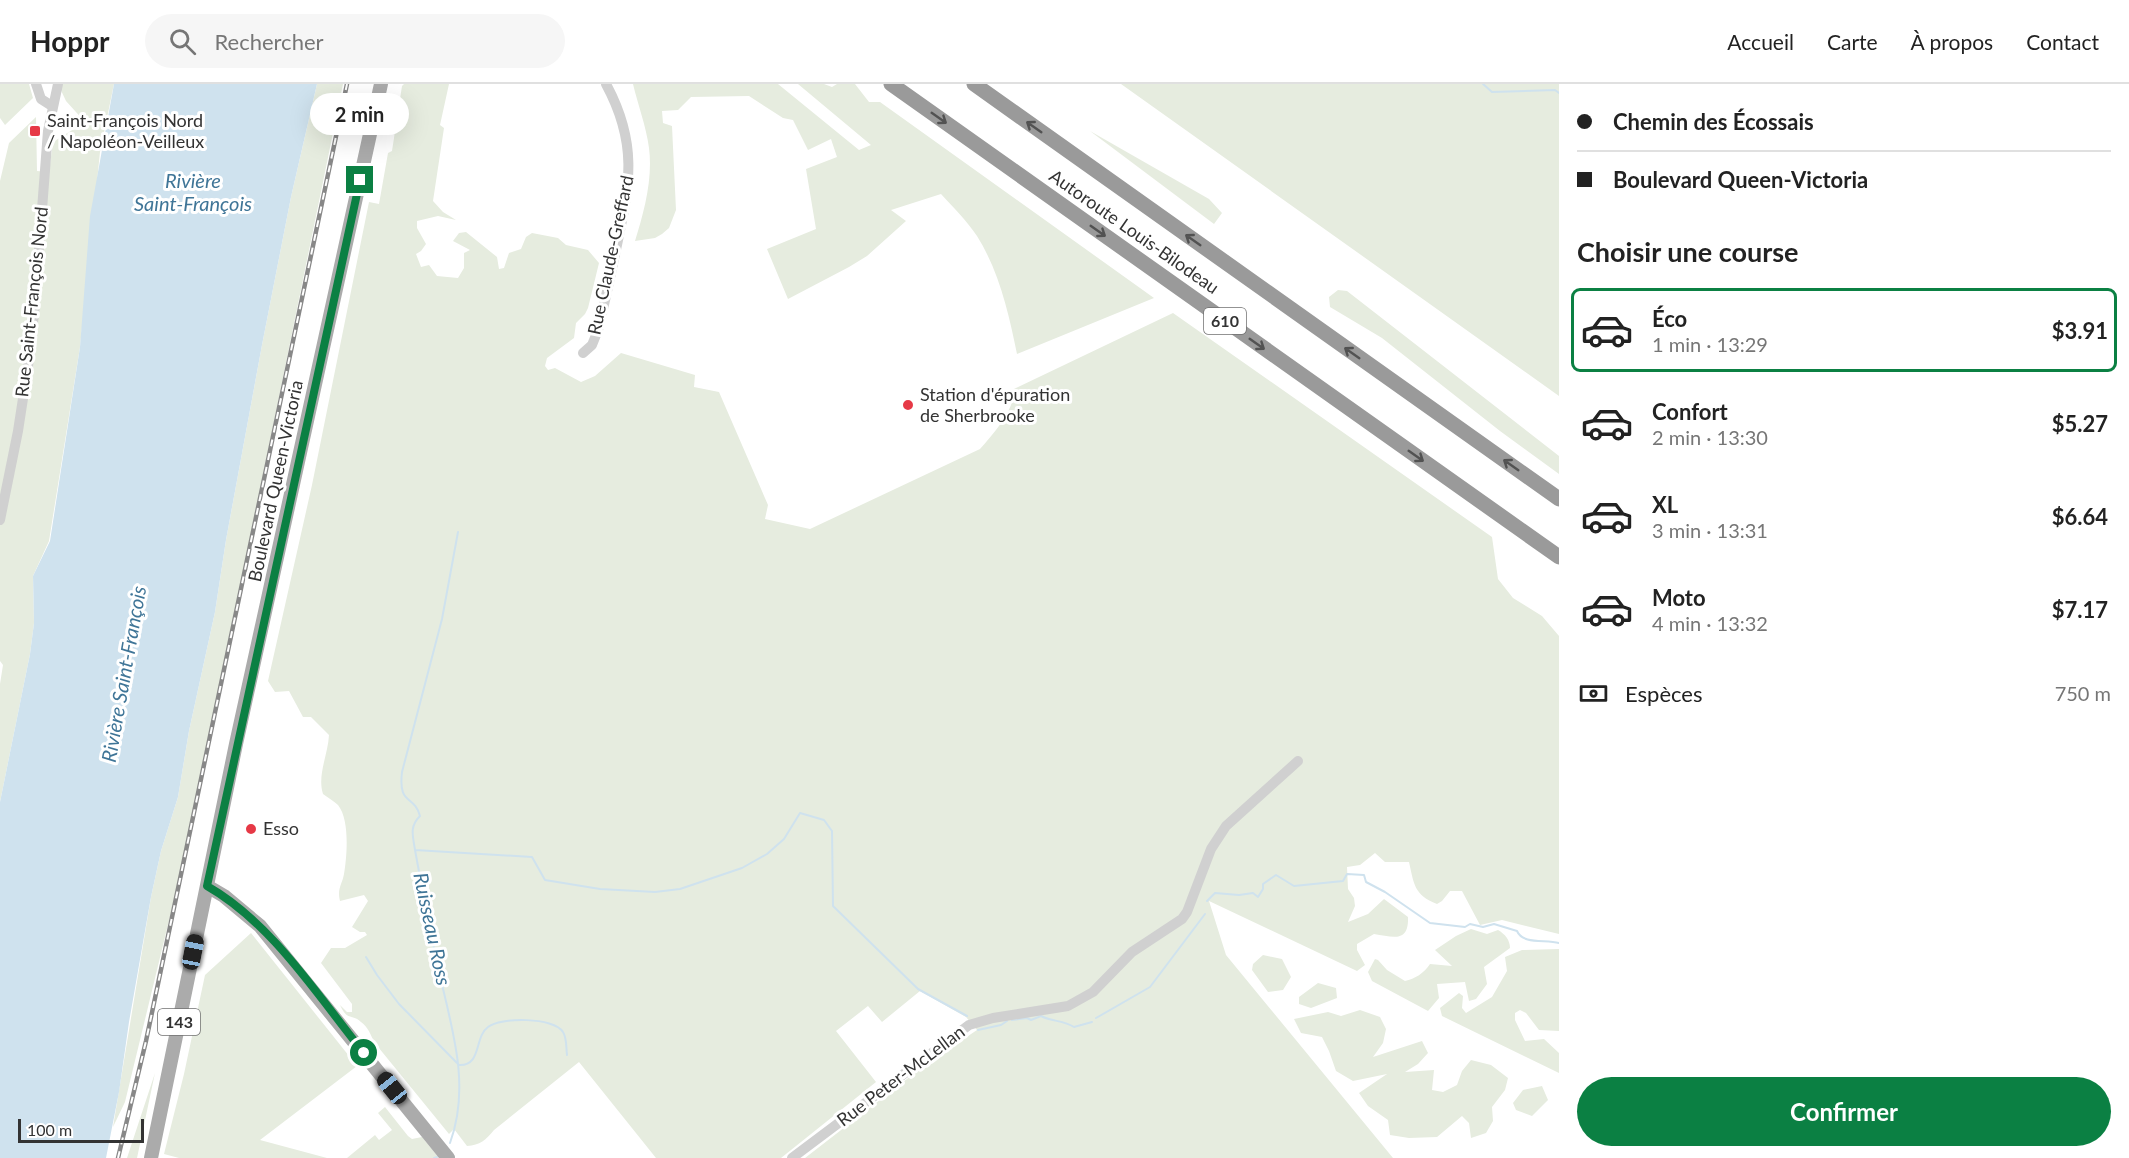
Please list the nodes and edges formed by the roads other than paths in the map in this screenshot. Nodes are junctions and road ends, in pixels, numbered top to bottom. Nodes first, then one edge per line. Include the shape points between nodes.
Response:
1 (36, 84) edge
2 (58, 84) edge
3 (381, 84) edge
4 (606, 84) edge
5 (891, 84) edge
6 (974, 84) edge
7 (52, 106) junction
8 (583, 353) dead end
9 (1559, 499) edge
10 (0, 520) edge
11 (1559, 558) edge
12 (1298, 761) dead end
13 (207, 886) junction
14 (151, 1158) edge
15 (448, 1158) edge
16 (792, 1158) edge

1 - 7 street via 40,99
2 - 7 street, Rue Saint-François Nord
3 - 13 main road, Boulevard Queen-Victoria / 143
4 - 8 street, Rue Claude-Greffard via 625,129 628,192 598,330 592,345
5 -> 11 highway, Autoroute Louis-Bilodeau / 610
9 -> 6 highway, Autoroute Louis-Bilodeau / 610
7 - 10 street, Rue Saint-François Nord via 29,356
12 - 16 street, Rue Peter-McLellan via 1217,837 1192,904 1182,919 1132,952 1093,992 1068,1006 969,1025
13 - 14 main road, 143
13 - 15 main road via 260,926

